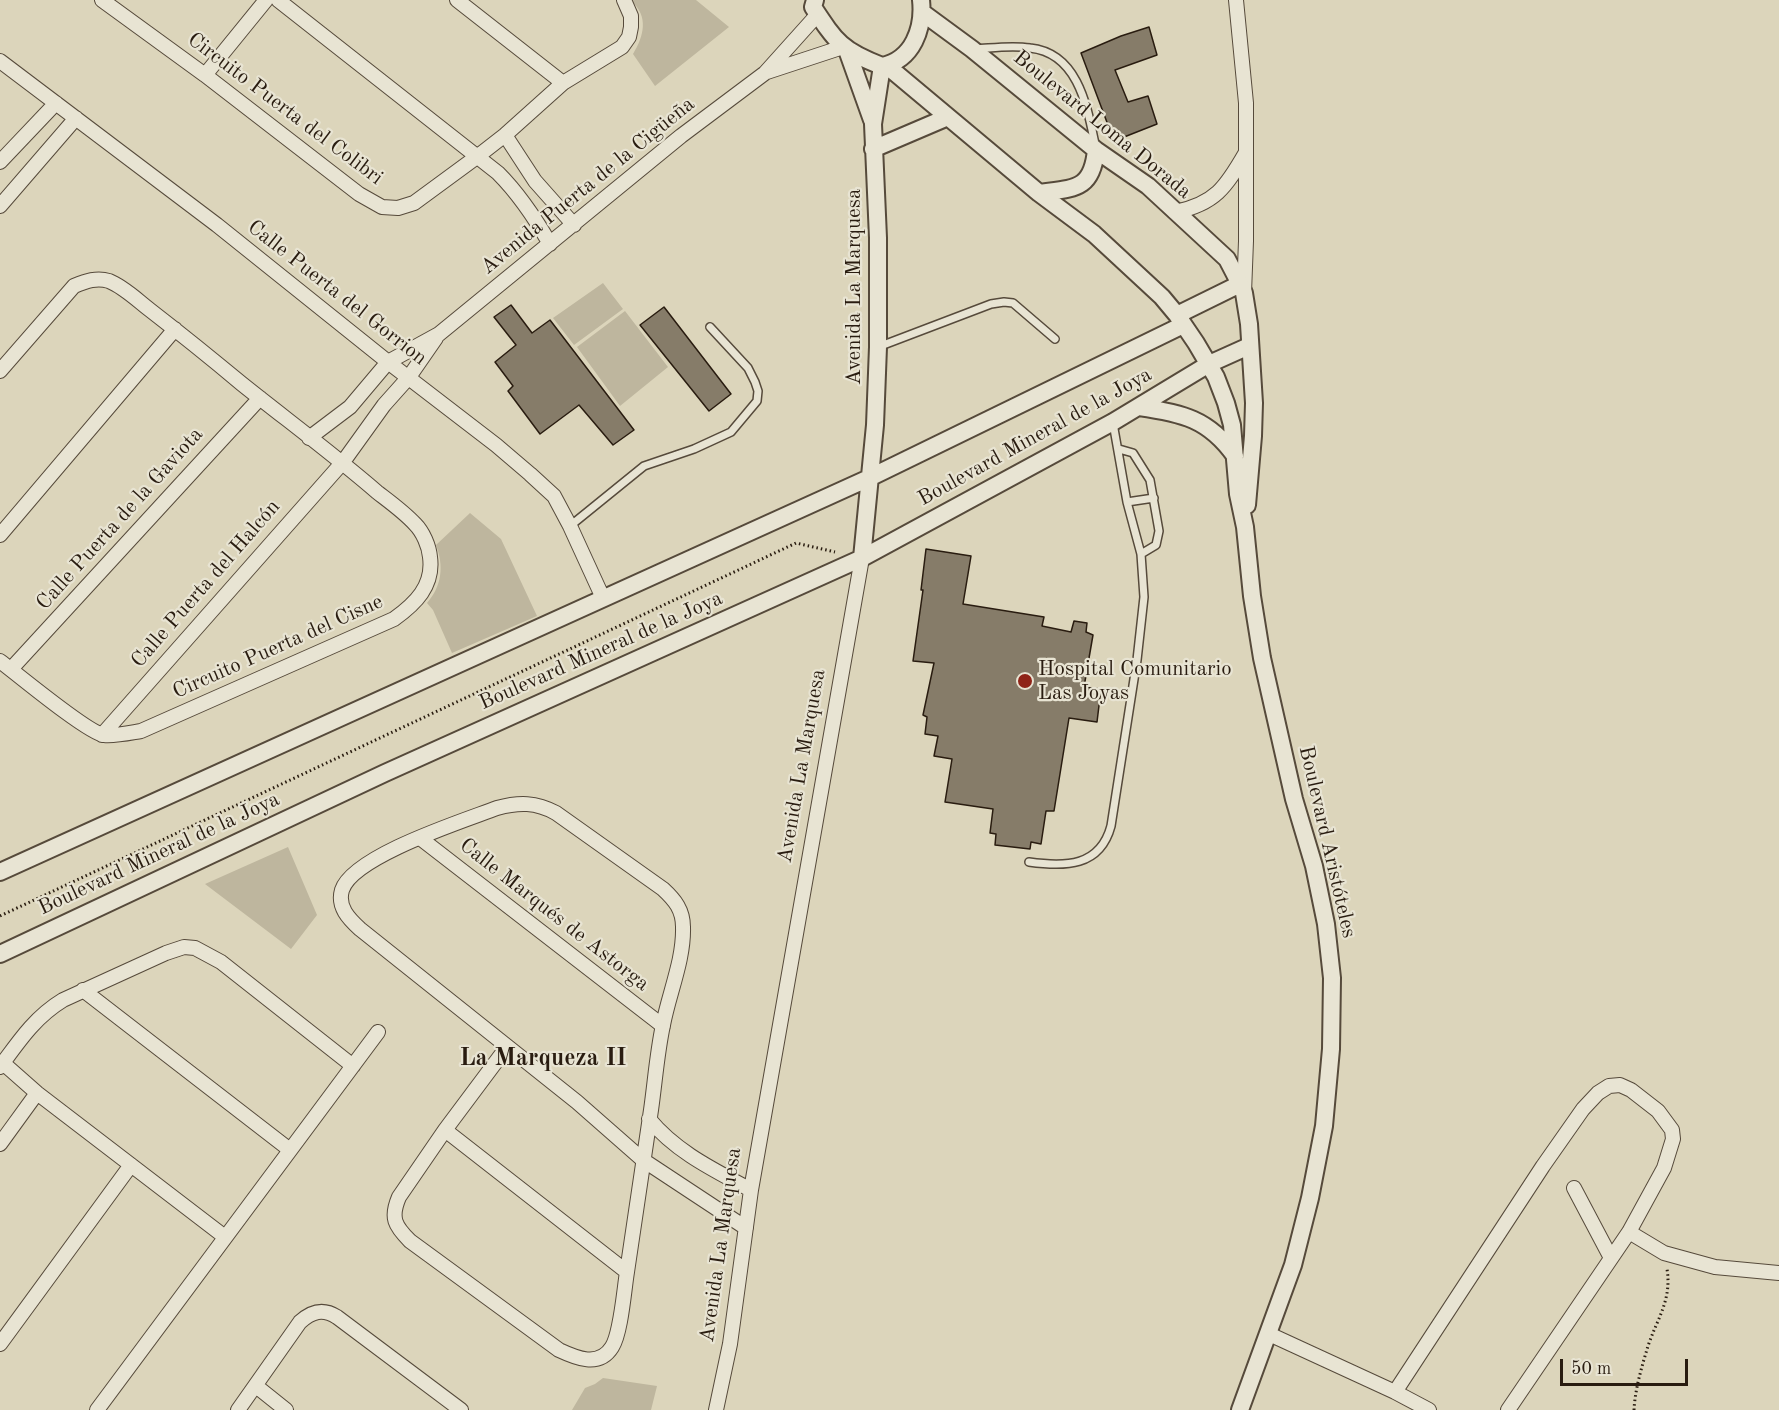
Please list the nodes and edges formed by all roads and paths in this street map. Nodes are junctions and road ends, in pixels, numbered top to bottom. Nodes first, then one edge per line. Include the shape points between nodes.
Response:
1 (102, 0) edge
2 (266, 0) edge
3 (278, 0) edge
4 (456, 0) edge
5 (624, 0) edge
6 (1236, 0) edge
7 (812, 5) edge
8 (922, 7) edge
9 (845, 48) junction
10 (972, 49) junction
11 (0, 61) edge
12 (884, 66) junction
13 (765, 73) junction
14 (205, 75) junction
15 (563, 82) junction
16 (56, 103) junction
17 (948, 117) junction
18 (76, 118) junction
19 (873, 124) junction
20 (505, 135) junction
21 (873, 149) junction
22 (1096, 150) junction
23 (1246, 152) junction
24 (478, 156) junction
25 (0, 162) edge
26 (1040, 193) junction
27 (0, 206) edge
28 (1175, 212) junction
29 (574, 225) junction
30 (550, 244) junction
31 (1242, 288) junction
32 (1180, 320) junction
33 (710, 327) dead end
34 (175, 329) junction
35 (439, 334) junction
36 (1055, 339) dead end
37 (878, 346) junction
38 (1249, 346) junction
39 (388, 362) junction
40 (1209, 364) junction
41 (0, 371) edge
42 (409, 377) junction
43 (260, 398) junction
44 (1139, 407) junction
45 (1113, 422) junction
46 (309, 438) junction
47 (1119, 449) junction
48 (1235, 456) junction
49 (343, 462) junction
50 (869, 478) junction
51 (1154, 498) junction
52 (1127, 502) junction
53 (570, 526) junction
54 (1245, 527) junction
55 (0, 535) edge
56 (1142, 554) junction
57 (862, 558) junction
58 (603, 598) junction
59 (6, 665) edge
60 (102, 735) junction
61 (420, 838) junction
62 (1029, 862) dead end
63 (0, 872) edge
64 (0, 916) edge
65 (0, 954) edge
66 (83, 990) junction
67 (663, 1026) junction
68 (378, 1032) dead end
69 (507, 1047) junction
70 (2, 1065) edge
71 (352, 1066) junction
72 (37, 1093) junction
73 (649, 1119) junction
74 (445, 1130) junction
75 (0, 1144) edge
76 (290, 1150) junction
77 (643, 1160) junction
78 (131, 1165) junction
79 (1574, 1188) dead end
80 (750, 1190) junction
81 (746, 1228) junction
82 (1629, 1232) junction
83 (225, 1237) junction
84 (1664, 1253) junction
85 (1611, 1258) junction
86 (627, 1272) junction
87 (1779, 1273) edge
88 (1269, 1334) junction
89 (0, 1344) edge
90 (256, 1386) junction
91 (1395, 1392) junction
92 (97, 1410) edge
93 (238, 1410) edge
94 (286, 1410) edge
95 (461, 1410) edge
96 (716, 1410) edge
97 (1240, 1410) edge
98 (1429, 1410) edge
99 (1508, 1410) edge
100 (1634, 1410) edge

1 - 14 street, Circuito Puerta del Colibri
2 - 14 street
3 - 24 street
4 - 15 street
5 - 15 street, Circuito Puerta del Colibri via 631,15 629,37 622,47
6 - 23 street via 1246,103
7 - 9 street via 828,31
7 - 13 street, Avenida Puerta de la Cigüeña
8 - 10 street, Boulevard Loma Dorada
8 - 12 street via 920,30 913,45
9 - 12 street
9 - 13 street, Avenida Puerta de la Cigüeña
9 - 19 street, Avenida La Marquesa
10 - 22 street, Boulevard Loma Dorada
10 - 22 lane via 1012,46 1052,55 1079,84
11 - 16 street, Calle Puerta del Gorrion
12 - 17 street
12 - 19 street, Avenida La Marquesa
13 - 29 street, Avenida Puerta de la Cigüeña via 681,136
14 - 24 street, Circuito Puerta del Colibri via 382,207 414,203
15 - 20 street, Circuito Puerta del Colibri
16 - 18 street, Calle Puerta del Gorrion
16 - 25 street
17 - 21 street
17 - 26 street
18 - 27 street
18 - 39 street, Calle Puerta del Gorrion
19 - 21 street, Avenida La Marquesa
20 - 24 street, Circuito Puerta del Colibri
20 - 29 street via 535,181
21 - 37 street, Avenida La Marquesa via 877,179
22 - 26 street via 1088,180
22 - 28 street, Boulevard Loma Dorada via 1148,186
23 - 28 street via 1222,189 1195,208
23 - 31 street
24 - 30 street via 513,188
26 - 32 street via 1094,234 1162,297
28 - 31 street, Boulevard Loma Dorada via 1227,259
29 - 30 street, Avenida Puerta de la Cigüeña
30 - 35 street, Avenida Puerta de la Cigüeña
31 - 32 street
31 - 38 street, Boulevard Loma Dorada
32 - 40 street
32 - 50 street, Boulevard Mineral de la Joya
33 - 53 lane via 748,368 755,382 757,401 731,432 644,466
34 - 41 street, Circuito Puerta del Cisne via 109,281 86,281 74,286
34 - 43 street, Circuito Puerta del Cisne
34 - 55 street
35 - 39 street, Avenida Puerta de la Cigüeña
35 - 42 street, Avenida Puerta de la Cigüeña
36 - 37 lane via 1013,303 1004,302
37 - 50 street, Avenida La Marquesa
38 - 40 street
38 - 54 street, Boulevard Aristóteles via 1254,403
39 - 42 street, Calle Puerta del Gorrion
39 - 46 street via 350,407
40 - 44 street, Boulevard Mineral de la Joya
40 - 48 street, Boulevard Aristóteles via 1226,403
42 - 49 street
42 - 53 street, Calle Puerta del Gorrion via 554,496
43 - 46 street, Circuito Puerta del Cisne
43 - 59 street, Calle Puerta de la Gaviota
44 - 45 street, Boulevard Mineral de la Joya
44 - 48 street via 1193,419 1223,440
45 - 47 lane
45 - 57 street, Boulevard Mineral de la Joya
46 - 49 street, Circuito Puerta del Cisne
47 - 51 lane via 1133,453 1144,467
47 - 52 lane
48 - 54 street, Boulevard Aristóteles
49 - 60 street, Calle Puerta del Halcón
49 - 60 street, Circuito Puerta del Cisne via 416,525 425,540 430,574 414,605 394,619 141,731
50 - 57 street, Avenida La Marquesa
50 - 58 street, Boulevard Mineral de la Joya
51 - 52 lane
51 - 56 lane via 1158,542
52 - 56 lane
53 - 58 street, Calle Puerta del Gorrion
54 - 88 street, Boulevard Aristóteles via 1262,658 1314,866 1332,978 1324,1126 1293,1265
56 - 62 lane via 1142,618 1108,838 1093,856 1056,866
57 - 64 path via 796,543
57 - 65 street, Boulevard Mineral de la Joya via 385,772
57 - 80 street, Avenida La Marquesa
58 - 63 street, Boulevard Mineral de la Joya
59 - 60 street
61 - 67 street, Calle Marqués de Astorga
61 - 67 street via 497,808 530,803 556,813 663,889 682,912 683,928 682,950
61 - 69 street via 383,854 348,878 341,901 346,916
66 - 70 street via 48,1009
66 - 71 street via 166,953 195,948 221,962
66 - 76 street
67 - 73 street
68 - 71 street
69 - 74 street
69 - 77 street
70 - 72 street
71 - 76 street
72 - 75 street
72 - 78 street
73 - 77 street
73 - 80 street via 689,1156
74 - 86 street
74 - 86 street via 394,1209 399,1230 410,1241 575,1358 602,1357 612,1348
76 - 83 street
77 - 81 street
77 - 86 street
78 - 83 street
78 - 89 street
79 - 85 street
80 - 81 street, Avenida La Marquesa
81 - 96 street, Avenida La Marquesa via 730,1344
82 - 84 street
82 - 85 street
82 - 91 street via 1664,1168 1672,1130 1658,1111 1631,1090 1609,1086 1583,1109
83 - 92 street
84 - 87 street via 1715,1267
84 - 100 path via 1666,1298 1648,1344
85 - 99 street
88 - 91 street
88 - 97 street, Boulevard Aristóteles
90 - 93 street
90 - 94 street
90 - 95 street via 307,1315 330,1312
91 - 98 street

